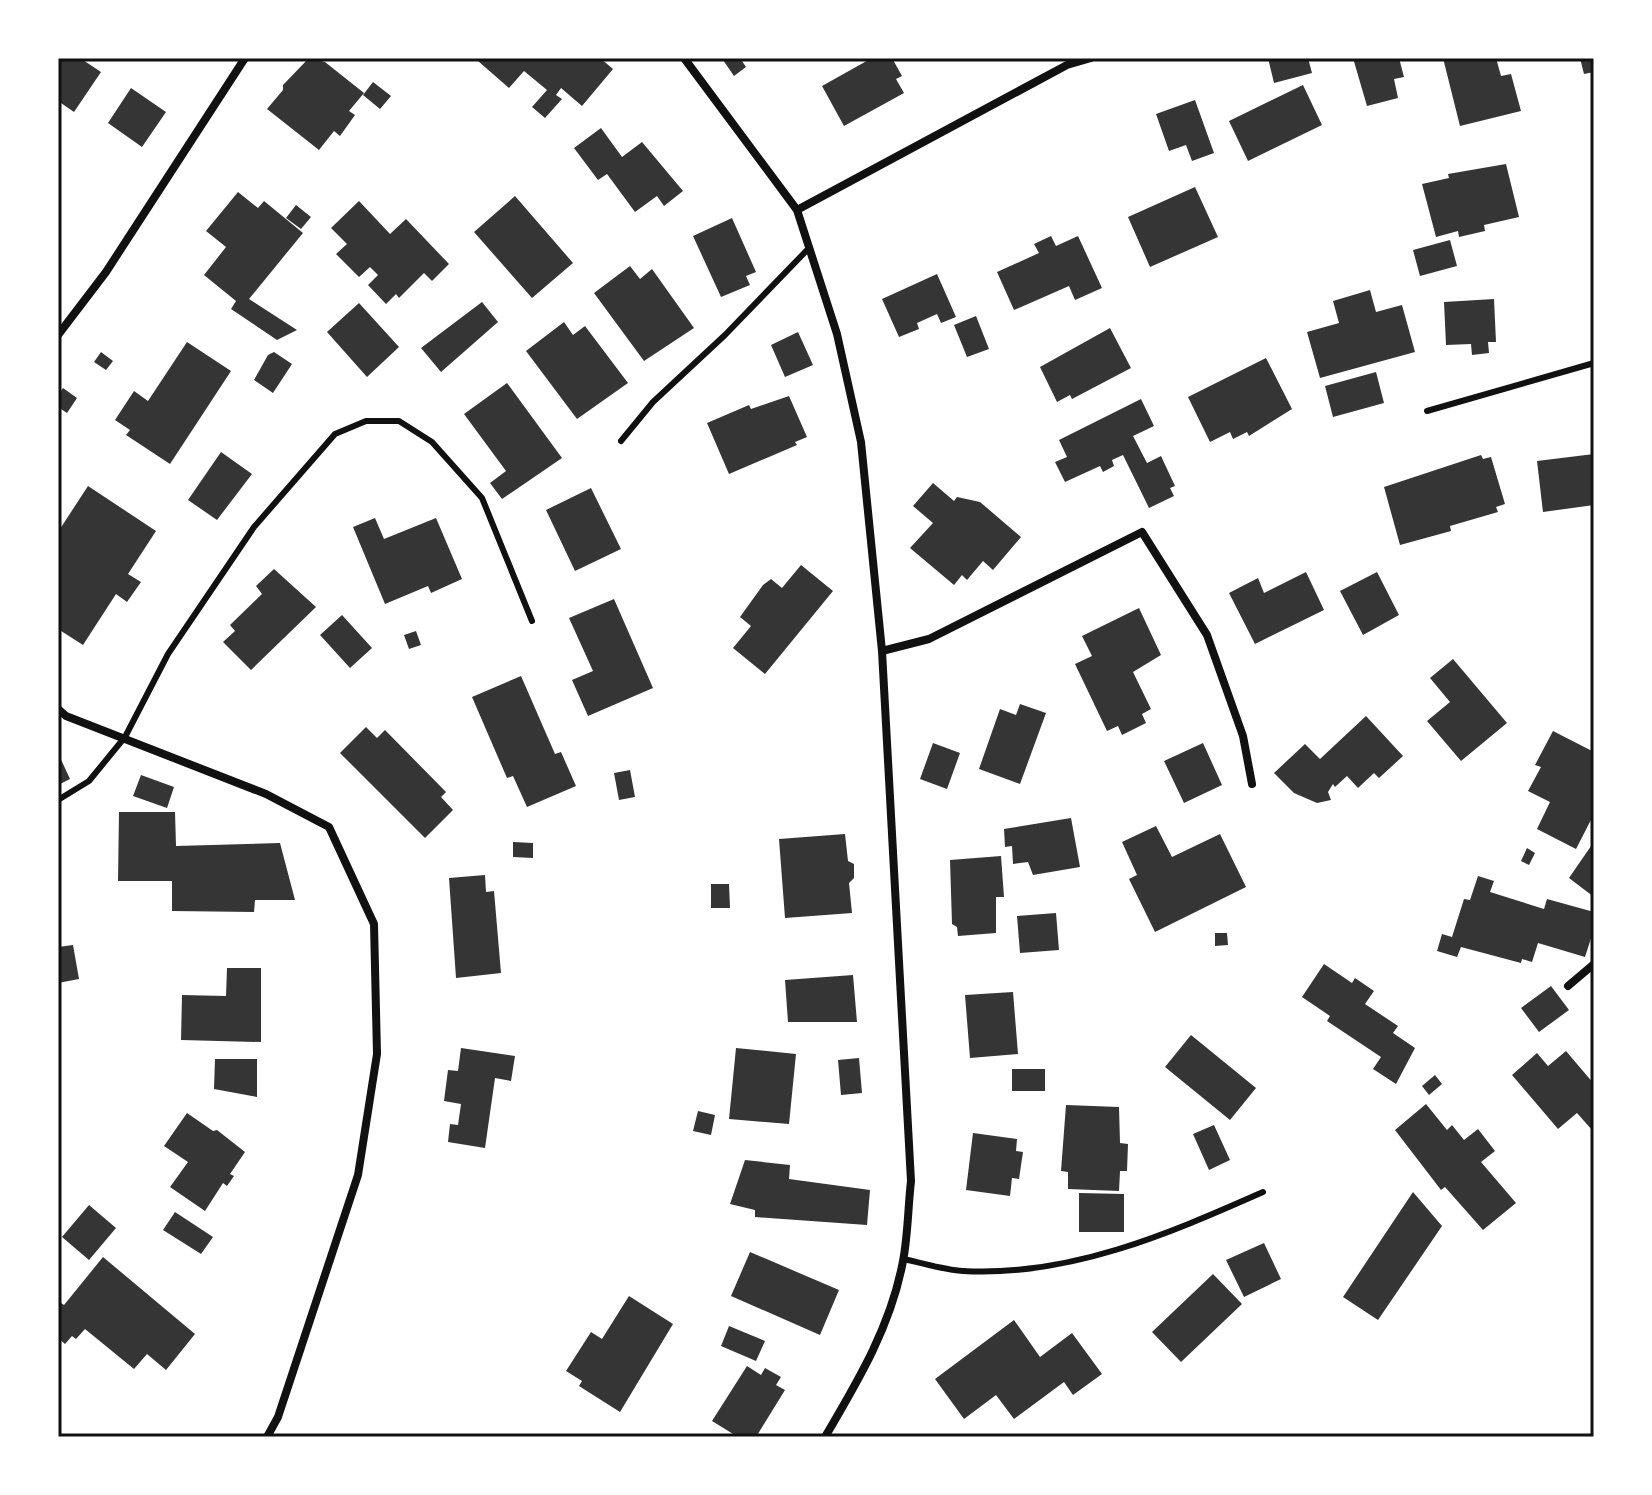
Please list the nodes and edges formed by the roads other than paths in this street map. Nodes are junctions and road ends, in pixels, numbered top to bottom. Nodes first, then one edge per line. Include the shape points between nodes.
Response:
1 (245, 58) edge
2 (684, 58) edge
3 (1091, 58) edge
4 (797, 210) junction
5 (809, 248) junction
6 (58, 335) edge
7 (1594, 363) edge
8 (1427, 411) dead end
9 (621, 441) dead end
10 (532, 621) dead end
11 (882, 651) junction
12 (58, 709) edge
13 (125, 737) junction
14 (1252, 784) dead end
15 (58, 800) edge
16 (1594, 964) edge
17 (1568, 986) dead end
18 (1263, 1192) dead end
19 (903, 1259) junction
20 (267, 1437) edge
21 (825, 1437) edge

1 - 6 street via 106,272
2 - 4 street
3 - 4 street via 1067,65
4 - 5 street
5 - 9 lane via 653,402
5 - 11 street via 837,334 861,442
7 - 8 lane
10 - 13 lane via 482,498 432,442 399,421 366,421 335,434 254,527 168,654
11 - 14 street via 929,639 1142,532 1207,635 1243,736
11 - 19 street via 911,1181
12 - 13 street
13 - 15 lane via 89,781
13 - 20 street via 266,794 329,827 374,924 377,1054 358,1175
16 - 17 street
18 - 19 lane via 1174,1231 1048,1268 962,1271
19 - 21 street via 868,1364

